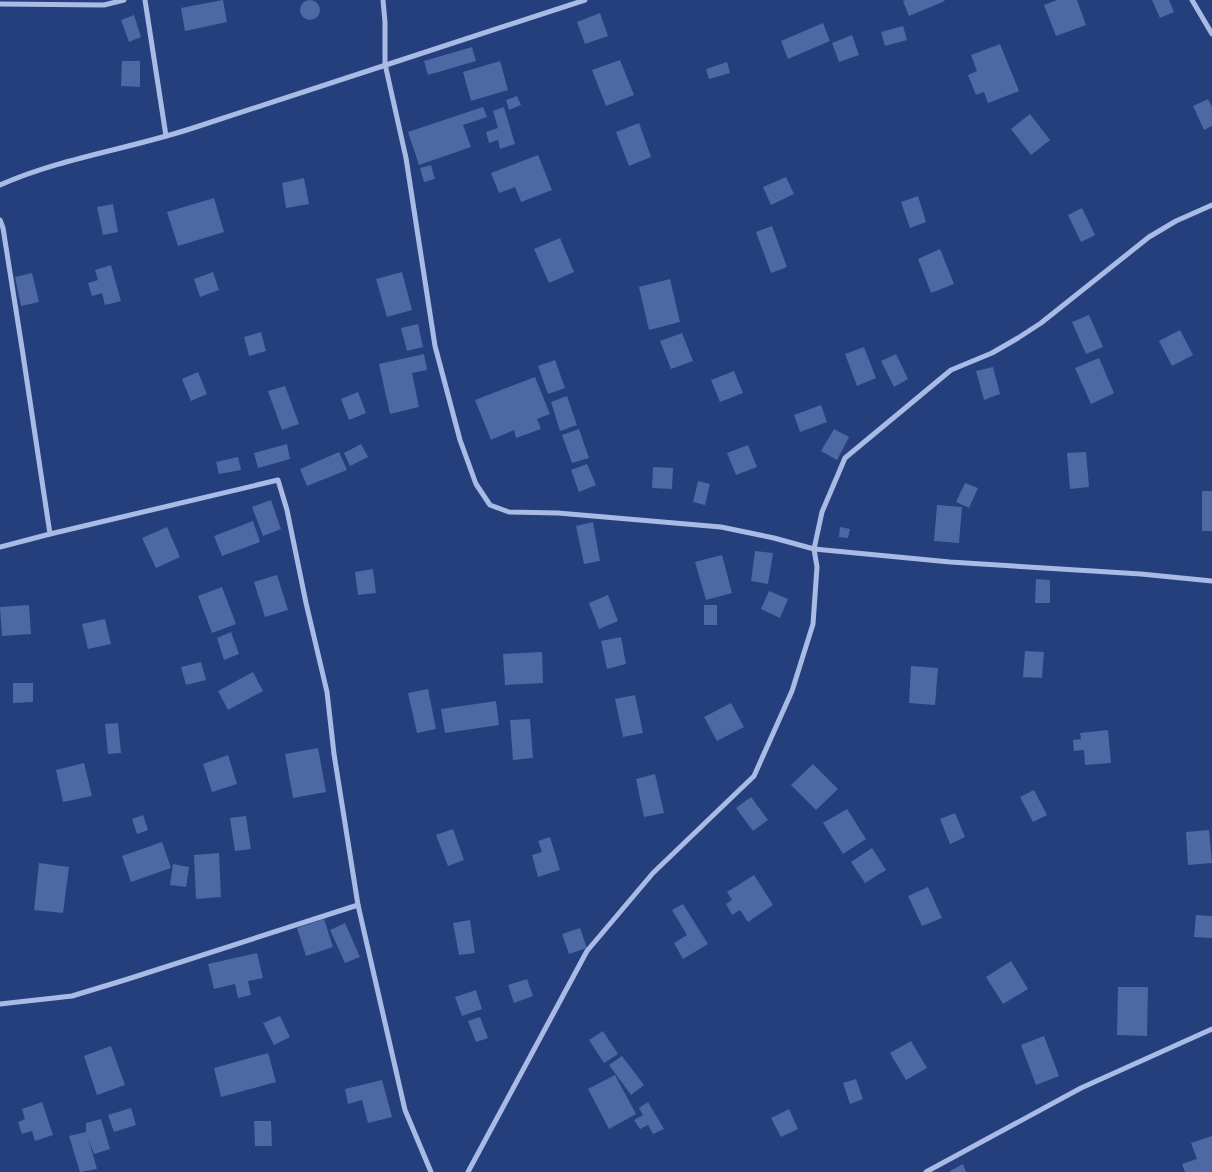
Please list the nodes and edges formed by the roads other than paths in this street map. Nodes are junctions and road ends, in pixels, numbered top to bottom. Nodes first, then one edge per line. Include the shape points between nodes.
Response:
1 (124, 0) edge
2 (145, 0) edge
3 (383, 0) edge
4 (585, 0) edge
5 (1192, 0) edge
6 (21, 2) edge
7 (0, 4) edge
8 (1212, 34) edge
9 (385, 64) junction
10 (166, 136) junction
11 (0, 185) edge
12 (1212, 205) edge
13 (0, 220) edge
14 (50, 534) junction
15 (0, 547) edge
16 (814, 549) junction
17 (1212, 581) edge
18 (358, 905) junction
19 (0, 1004) edge
20 (1212, 1029) edge
21 (431, 1172) edge
22 (468, 1172) edge
23 (926, 1172) edge

1 - 6 street via 104,5
2 - 10 street
3 - 9 street
4 - 9 street
5 - 8 street
6 - 7 street
9 - 10 street
9 - 16 street via 406,158 435,346 460,440 476,484 490,505 509,512 558,512 720,528
10 - 11 street via 40,169
12 - 16 street via 1149,237 1018,338 951,370 845,458 822,512
13 - 14 street
14 - 15 street
14 - 18 street via 278,480 327,692
16 - 17 street
16 - 22 street via 817,567 813,624 792,690 754,776 654,873 587,951
18 - 19 street via 72,996
18 - 21 street via 405,1110
20 - 23 street via 1080,1088

